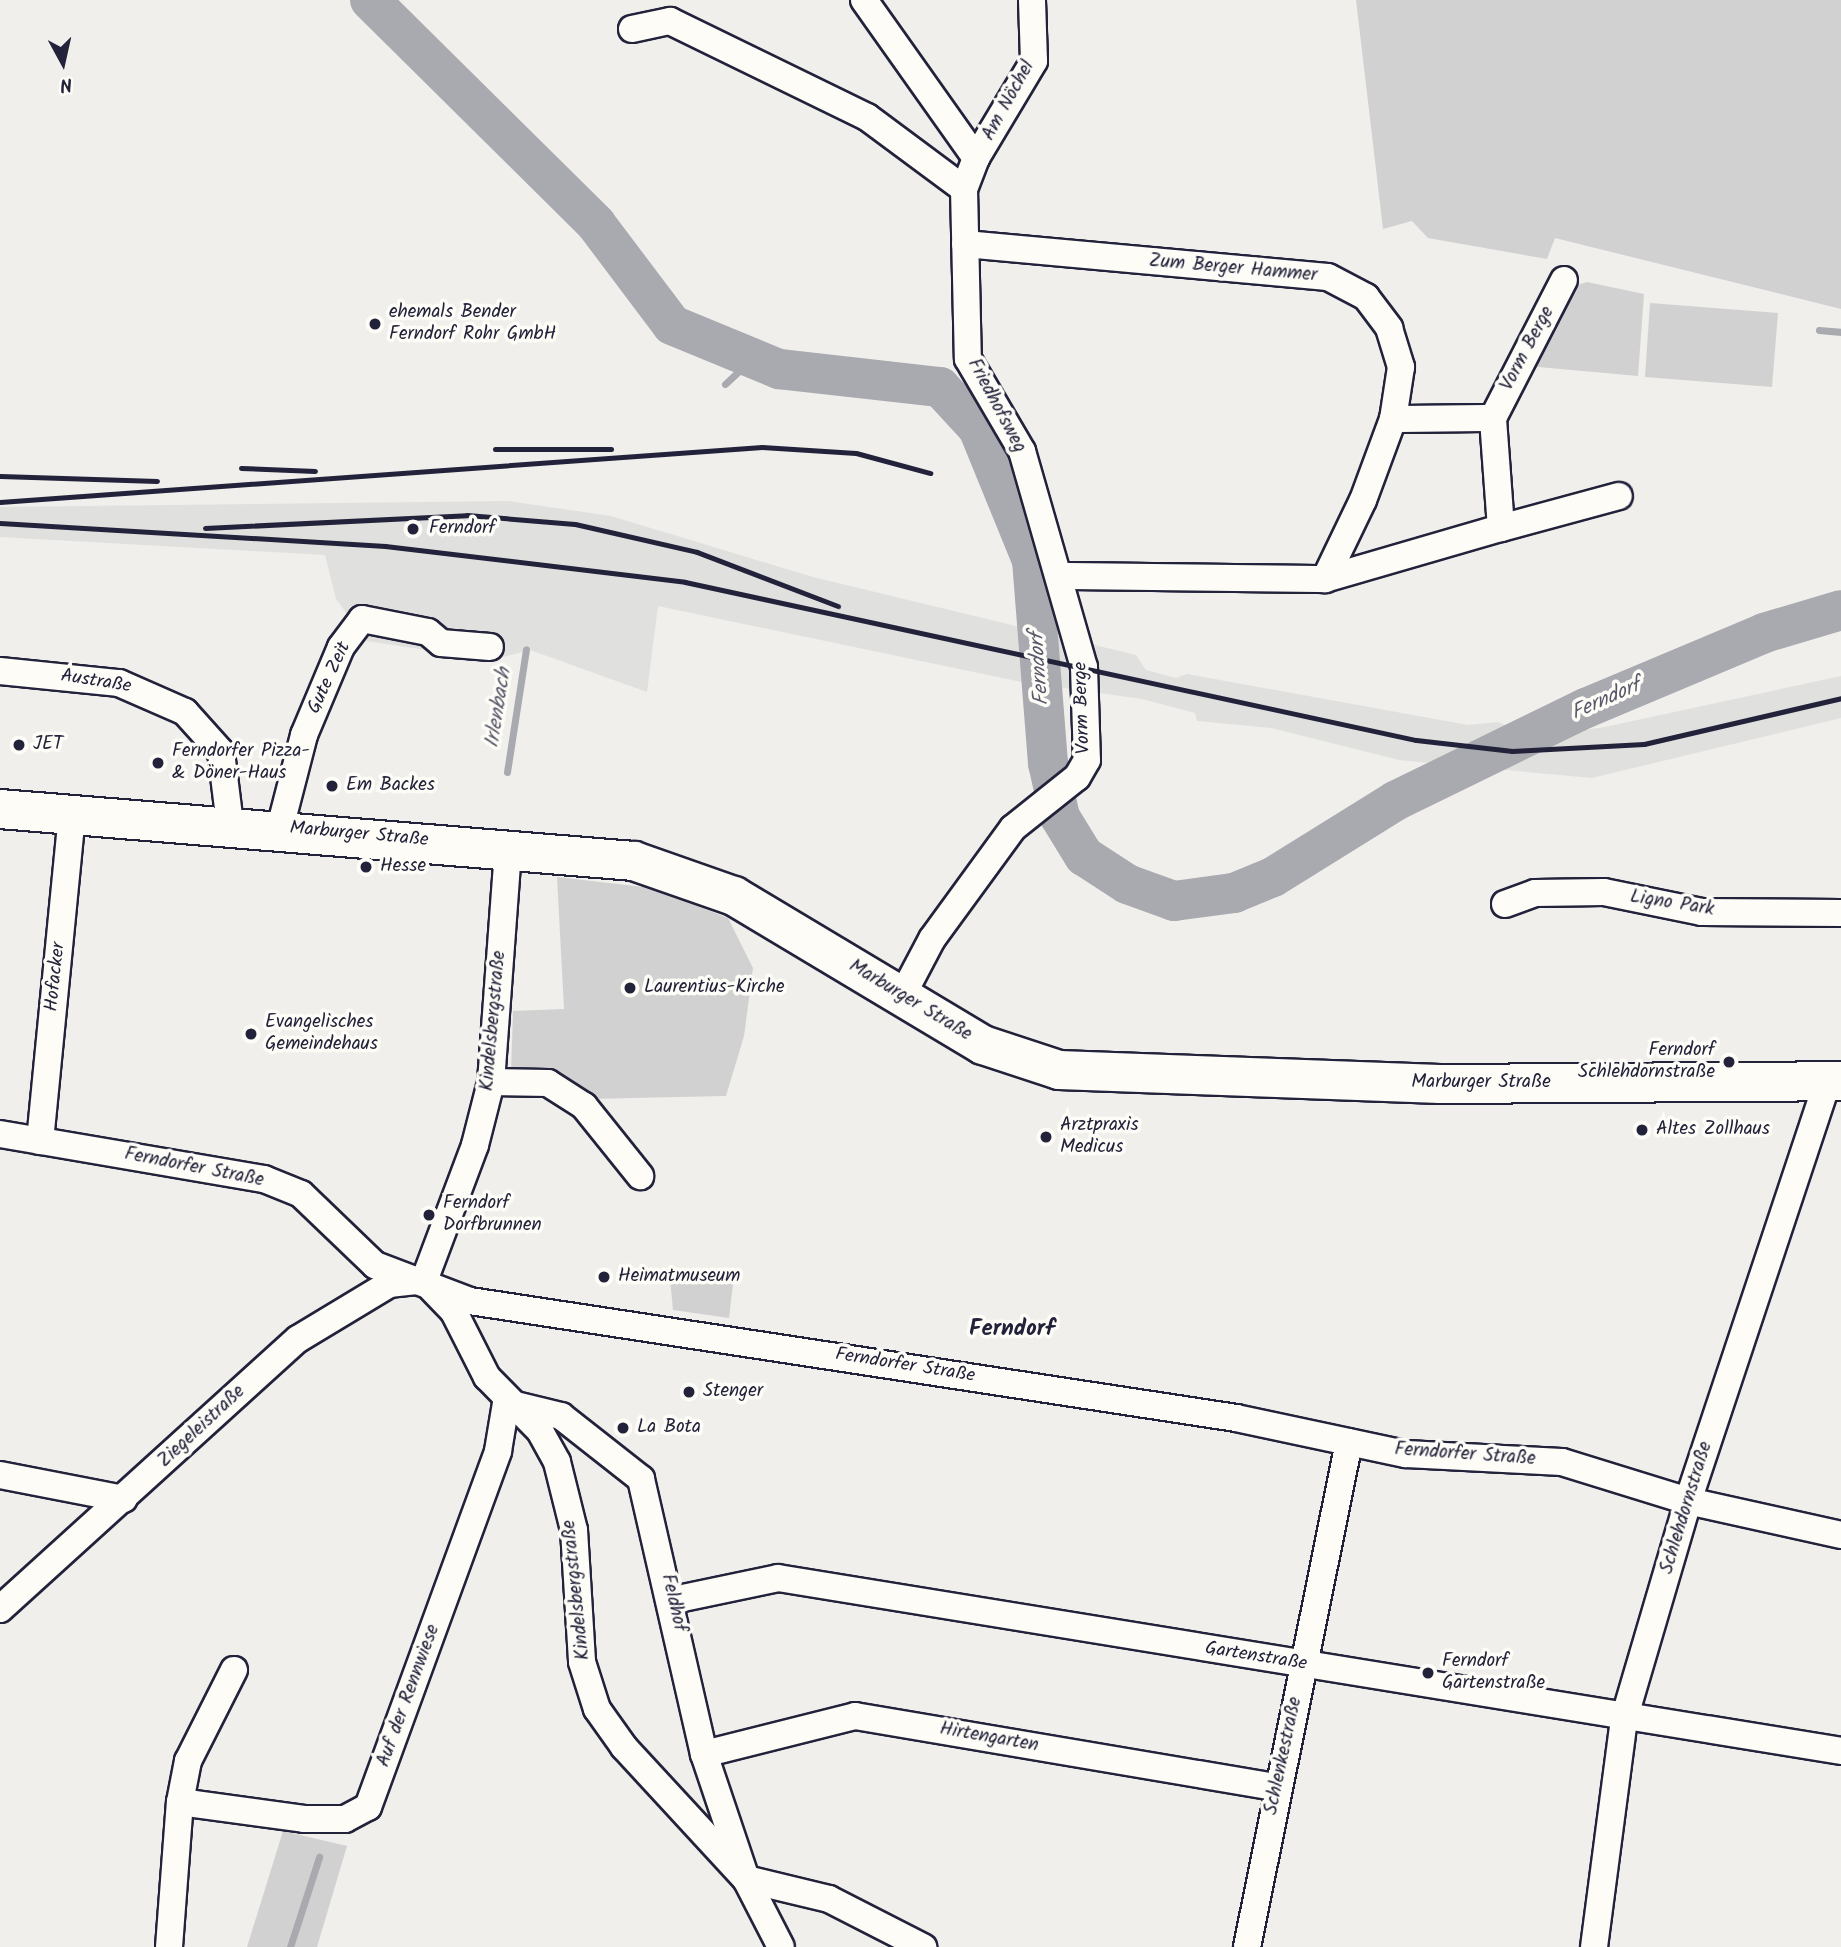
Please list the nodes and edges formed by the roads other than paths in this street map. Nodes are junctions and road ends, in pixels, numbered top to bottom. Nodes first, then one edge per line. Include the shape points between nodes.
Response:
1 (864, 0) edge
2 (1032, 0) edge
3 (632, 29) dead end
4 (976, 158) junction
5 (964, 189) junction
6 (964, 244) junction
7 (1564, 280) dead end
8 (1493, 418) junction
9 (1392, 419) junction
10 (1619, 496) dead end
11 (1501, 528) junction
12 (1062, 576) junction
13 (1325, 579) junction
14 (489, 647) dead end
15 (0, 671) edge
16 (0, 809) edge
17 (72, 814) junction
18 (230, 824) junction
19 (280, 828) junction
20 (508, 849) junction
21 (1505, 904) dead end
22 (1841, 913) edge
23 (902, 996) junction
24 (1835, 1081) edge
25 (491, 1082) junction
26 (0, 1134) edge
27 (40, 1140) junction
28 (640, 1176) dead end
29 (424, 1281) junction
30 (506, 1403) junction
31 (1349, 1442) junction
32 (0, 1475) edge
33 (124, 1499) junction
34 (1688, 1501) junction
35 (1841, 1535) edge
36 (673, 1600) junction
37 (0, 1609) edge
38 (1303, 1665) junction
39 (234, 1670) dead end
40 (1624, 1719) junction
41 (1841, 1751) edge
42 (704, 1754) junction
43 (1277, 1787) junction
44 (180, 1802) junction
45 (746, 1879) junction
46 (169, 1947) edge
47 (780, 1947) edge
48 (923, 1947) edge
49 (1247, 1947) edge
50 (1594, 1947) edge

1 - 4 street
2 - 4 street, Am Nöchel via 1034,61
3 - 5 street via 670,21 695,33 867,117
4 - 5 street, Friedhofsweg
5 - 6 street, Friedhofsweg
6 - 9 street, Zum Berger Hammer via 1328,277 1366,297 1389,328 1401,367
6 - 12 street, Friedhofsweg via 968,359 1022,451
7 - 8 street, Vorm Berge
8 - 9 street
8 - 11 street
9 - 13 street
10 - 11 street
11 - 13 street
12 - 13 street
12 - 23 street, Vorm Berge via 1084,667 1087,760 1077,777 1013,828 932,939
14 - 19 street, Gute Zeit via 441,643 428,632 362,620 341,647 304,735
15 - 18 street, Austraße via 119,683 186,712 221,752
16 - 17 main road, Marburger Straße
17 - 18 main road, Marburger Straße
17 - 27 street, Hofacker
18 - 19 main road, Marburger Straße
19 - 20 main road, Marburger Straße
20 - 23 main road, Marburger Straße via 634,861 687,875
20 - 25 street, Kindelsbergstraße
21 - 22 street, Ligno Park via 1535,892 1604,892 1702,912
23 - 24 main road, Marburger Straße via 983,1045 1059,1070 1426,1084
24 - 34 street, Schlehdornstraße
25 - 28 street via 548,1083 584,1107
25 - 29 street, Kindelsbergstraße via 475,1145
26 - 27 street, Ferndorfer Straße
27 - 29 street, Ferndorfer Straße via 264,1179 301,1194 375,1265
29 - 30 street, Kindelsbergstraße via 454,1312
29 - 31 street, Ferndorfer Straße via 470,1301 1223,1415
29 - 33 street, Ziegeleistraße via 389,1284 298,1339
30 - 36 street, Feldhof via 561,1416 641,1479
30 - 44 street, Auf der Rennwiese via 498,1451 368,1807 345,1819 304,1819
30 - 45 street, Kindelsbergstraße via 540,1431 557,1462 574,1530 582,1662 597,1709 624,1747
31 - 34 street, Ferndorfer Straße via 1406,1454 1562,1462
31 - 38 street, Schlenkestraße
32 - 33 street
33 - 37 street, Ziegeleistraße
34 - 35 street, Ferndorfer Straße
34 - 40 street, Schlehdornstraße
36 - 38 street, Gartenstraße via 778,1577
36 - 42 street, Feldhof
38 - 40 street, Gartenstraße
38 - 43 street, Schlenkestraße
39 - 44 street via 188,1761
40 - 41 street, Gartenstraße
40 - 50 street, Schlehdornstraße
42 - 43 street, Hirtengarten via 855,1716
42 - 45 street, Feldhof
43 - 49 street, Schlenkestraße
44 - 46 street
45 - 47 street, Kindelsbergstraße
45 - 48 street via 829,1899

